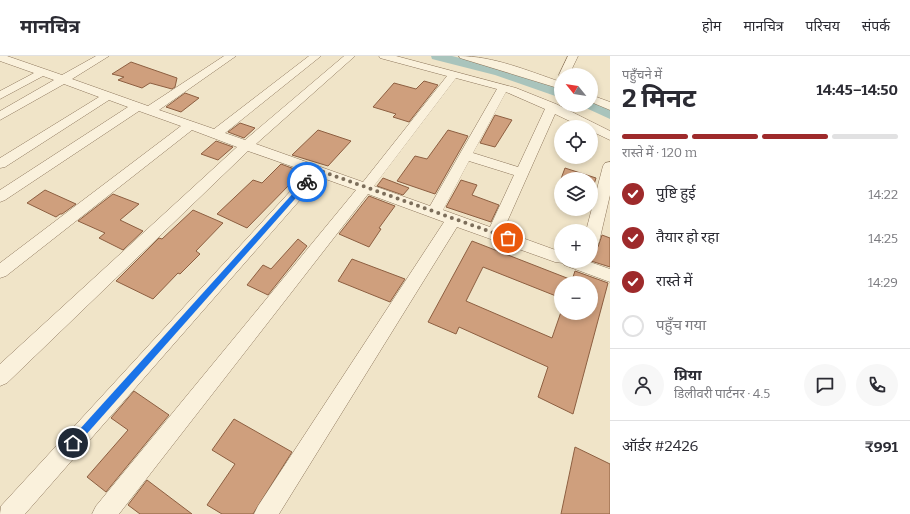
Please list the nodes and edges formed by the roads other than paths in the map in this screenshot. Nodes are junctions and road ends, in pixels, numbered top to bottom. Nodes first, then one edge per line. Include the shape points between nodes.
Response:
1 (104, 56) edge
2 (231, 56) edge
3 (316, 56) edge
4 (350, 56) edge
5 (384, 56) edge
6 (573, 56) edge
7 (468, 57) edge
8 (1, 58) edge
9 (567, 68) edge
10 (43, 72) junction
11 (453, 75) junction
12 (63, 80) junction
13 (554, 82) edge
14 (503, 88) junction
15 (0, 96) edge
16 (108, 96) junction
17 (598, 101) edge
18 (610, 106) edge
19 (552, 107) junction
20 (144, 108) junction
21 (0, 116) edge
22 (191, 125) junction
23 (216, 134) junction
24 (610, 136) edge
25 (246, 145) junction
26 (465, 156) junction
27 (0, 164) edge
28 (610, 166) edge
29 (318, 170) junction
30 (522, 172) junction
31 (366, 187) junction
32 (0, 197) edge
33 (434, 212) junction
34 (454, 219) junction
35 (596, 224) edge
36 (494, 234) junction
37 (554, 255) edge
38 (592, 268) edge
39 (0, 272) edge
40 (610, 276) edge
41 (0, 376) edge
42 (9, 514) edge
43 (104, 514) edge
44 (266, 514) edge

1 - 12 street
2 - 20 street
3 - 23 street
4 - 25 street
5 - 11 street
6 - 9 street
7 - 13 street via 513,65
8 - 10 street via 27,62
10 - 12 street
10 - 15 street
11 - 14 street
11 - 31 street
12 - 16 street
12 - 21 street
14 - 19 street
14 - 26 street
16 - 20 street
16 - 27 street
17 - 18 street
19 - 24 street
19 - 30 street
20 - 22 street
20 - 32 street
22 - 23 street
22 - 39 street
23 - 25 street
25 - 29 street
25 - 41 street
26 - 30 street
26 - 33 street
28 - 35 street
29 - 31 street
29 - 42 street
30 - 36 street
31 - 33 street
31 - 43 street
33 - 34 street
34 - 36 street
34 - 44 street
36 - 37 street
38 - 40 street

